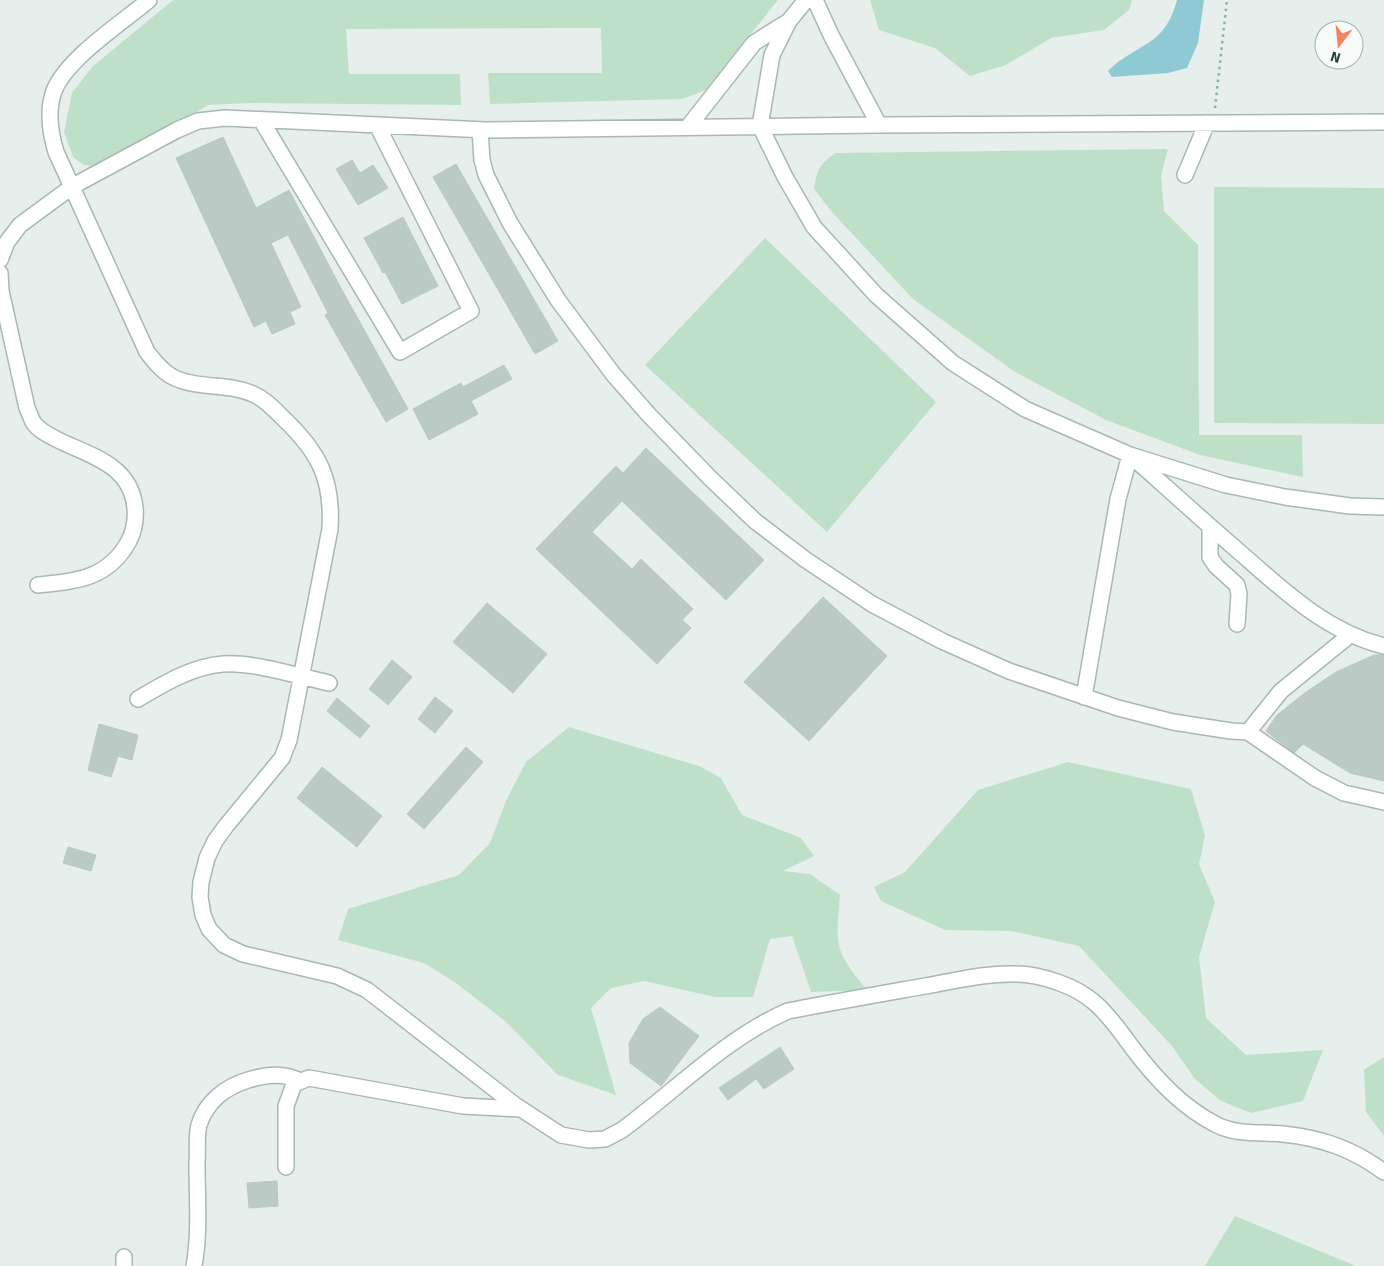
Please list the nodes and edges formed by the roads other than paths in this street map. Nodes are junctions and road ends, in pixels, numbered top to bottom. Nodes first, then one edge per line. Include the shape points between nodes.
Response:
1 (149, 0) edge
2 (806, 0) edge
3 (816, 0) edge
4 (788, 22) junction
5 (261, 120) junction
6 (1384, 122) edge
7 (1210, 123) junction
8 (377, 125) junction
9 (879, 125) junction
10 (760, 126) junction
11 (688, 127) junction
12 (480, 130) junction
13 (1185, 175) dead end
14 (73, 186) junction
15 (0, 260) edge
16 (0, 274) edge
17 (1130, 455) junction
18 (1384, 507) edge
19 (1210, 526) junction
20 (38, 584) dead end
21 (1237, 624) dead end
22 (1350, 635) junction
23 (1384, 646) edge
24 (302, 677) junction
25 (329, 683) dead end
26 (1084, 697) junction
27 (138, 699) dead end
28 (1248, 732) junction
29 (1384, 802) edge
30 (300, 1081) junction
31 (521, 1109) junction
32 (286, 1167) dead end
33 (1384, 1172) edge
34 (194, 1266) edge

1 - 14 street via 84,53 66,71 54,90 50,135
2 - 4 street
3 - 9 street
4 - 10 street via 772,55
4 - 11 street via 754,43
5 - 8 street
5 - 8 street via 400,352 472,311
5 - 14 street via 225,118 198,121
6 - 7 street
7 - 9 street
7 - 13 street
8 - 12 street
9 - 10 street
10 - 11 street
10 - 17 street via 814,226 876,296 953,363 1025,409
11 - 12 street
12 - 26 street via 486,175 510,223 558,300 613,374 649,415 755,521 872,604 1009,671
14 - 15 street via 20,225 7,242
14 - 24 street via 146,352 159,367 187,382 231,386 268,403 310,447 321,465 332,503 330,529
16 - 20 street via 7,318 34,423 49,436 109,463 122,475 134,496 136,518 131,538 120,557 99,573 79,580
17 - 18 street via 1226,485 1285,497
17 - 19 street
17 - 26 street via 1118,499
19 - 21 street via 1210,557 1237,585
19 - 22 street via 1298,603
22 - 23 street
22 - 28 street via 1281,691
24 - 25 street
24 - 27 street via 222,664 185,674
24 - 31 street via 282,758 226,826 207,858 200,897 209,930 224,945 243,954 337,976 367,990
26 - 28 street via 1172,722
28 - 29 street via 1315,778 1344,793
30 - 31 street via 318,1078 463,1106
30 - 32 street via 294,1084 288,1099
30 - 34 street via 271,1075 248,1080 217,1096 206,1109 199,1125
31 - 33 street via 561,1135 605,1139 629,1125 764,1021 788,1011 968,978 1016,974 1044,978 1095,1002 1176,1099 1202,1117 1223,1128 1330,1142 1362,1155

